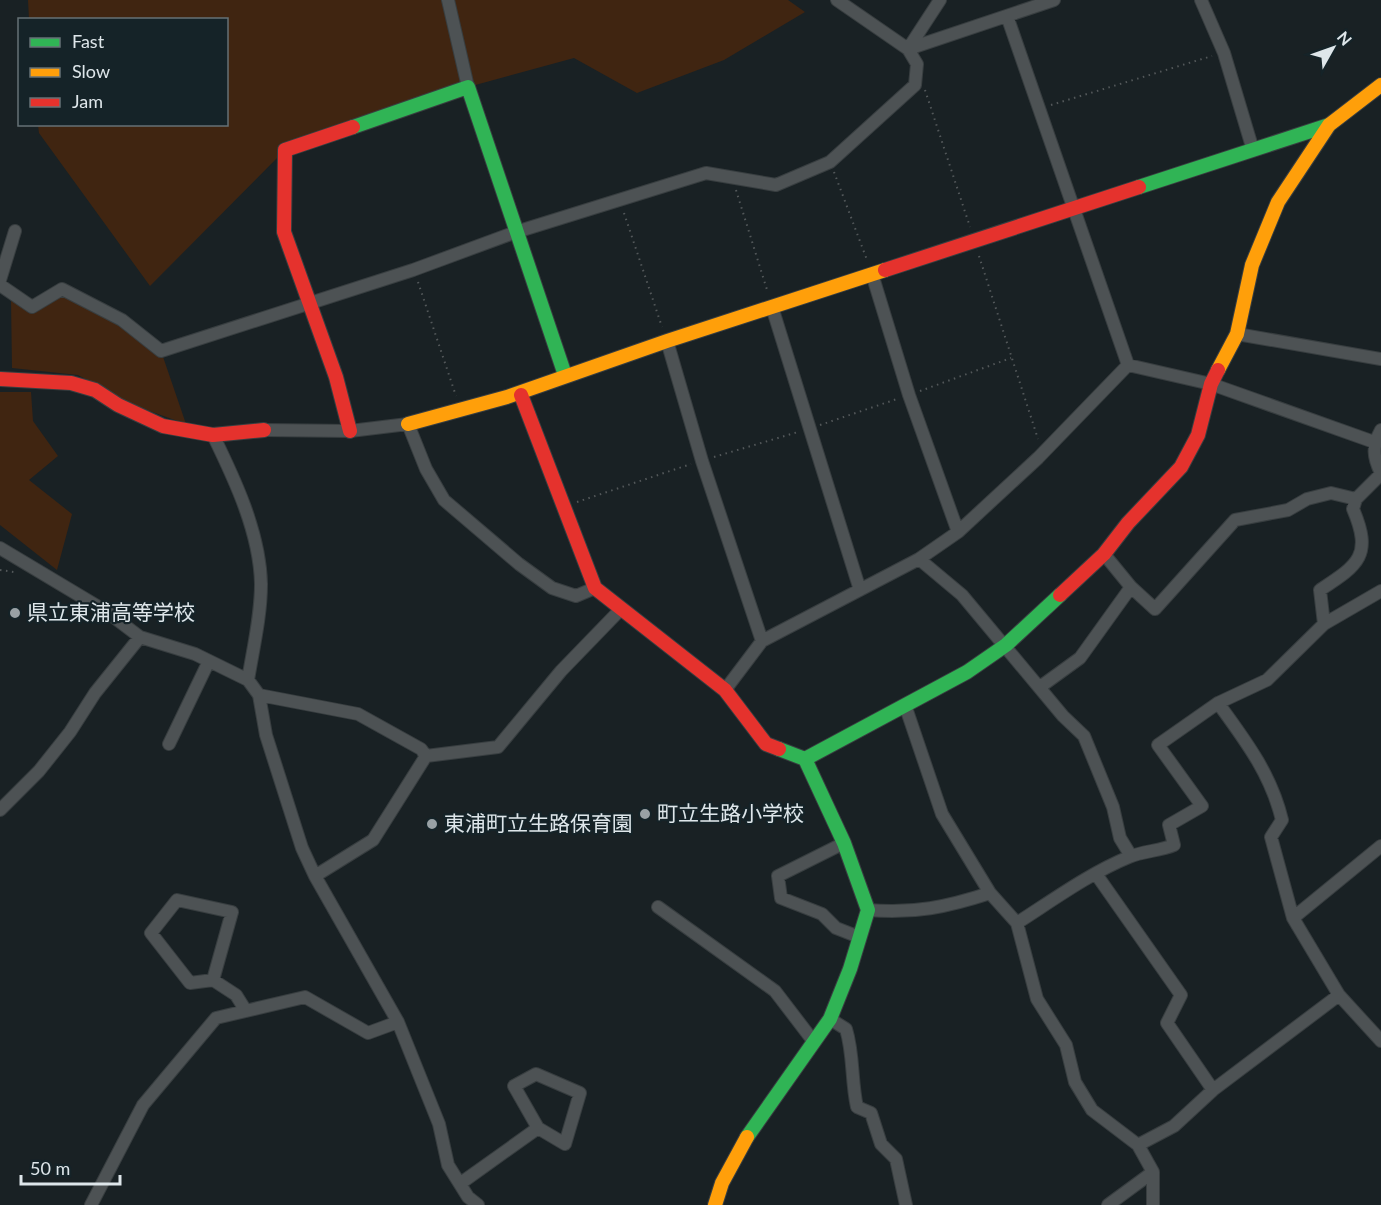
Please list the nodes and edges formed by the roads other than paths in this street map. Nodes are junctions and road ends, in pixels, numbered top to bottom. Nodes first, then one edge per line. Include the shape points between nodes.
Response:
1 (448, 0) edge
2 (837, 0) edge
3 (940, 0) edge
4 (1054, 0) edge
5 (1201, 0) edge
6 (1007, 16) junction
7 (908, 49) junction
8 (1381, 85) edge
9 (468, 87) junction
10 (1329, 125) junction
11 (1253, 150) junction
12 (1074, 207) junction
13 (15, 231) dead end
14 (516, 232) junction
15 (872, 274) junction
16 (0, 280) edge
17 (0, 285) edge
18 (310, 303) junction
19 (772, 307) junction
20 (1237, 334) junction
21 (667, 341) junction
22 (1381, 359) edge
23 (1128, 365) junction
24 (565, 375) junction
25 (0, 379) edge
26 (1211, 384) junction
27 (521, 395) junction
28 (408, 424) junction
29 (264, 430) joint
30 (1381, 430) edge
31 (350, 431) junction
32 (213, 435) junction
33 (1374, 442) junction
34 (1381, 474) edge
35 (1356, 499) junction
36 (958, 532) junction
37 (0, 548) edge
38 (1104, 554) junction
39 (919, 559) junction
40 (1131, 586) junction
41 (595, 588) junction
42 (860, 590) junction
43 (1381, 591) edge
44 (621, 609) junction
45 (1324, 624) junction
46 (140, 637) junction
47 (762, 641) junction
48 (1006, 645) junction
49 (208, 663) junction
50 (248, 680) junction
51 (1040, 687) junction
52 (724, 690) junction
53 (259, 695) junction
54 (1218, 703) junction
55 (905, 705) junction
56 (168, 744) dead end
57 (426, 756) junction
58 (805, 759) junction
59 (0, 810) edge
60 (844, 843) junction
61 (1381, 846) edge
62 (1131, 856) junction
63 (1096, 874) junction
64 (315, 876) junction
65 (990, 893) junction
66 (658, 907) dead end
67 (868, 910) junction
68 (1293, 918) junction
69 (1017, 923) junction
70 (859, 937) junction
71 (213, 980) junction
72 (1340, 995) junction
73 (246, 1011) junction
74 (830, 1019) junction
75 (398, 1022) junction
76 (1381, 1041) edge
77 (814, 1042) junction
78 (1213, 1090) junction
79 (538, 1128) junction
80 (1138, 1145) junction
81 (1153, 1172) junction
82 (461, 1183) junction
83 (91, 1205) edge
84 (478, 1205) edge
85 (715, 1205) edge
86 (906, 1205) edge
87 (1108, 1205) edge
88 (1154, 1205) edge

1 - 9 street
2 - 7 street
3 - 7 street
4 - 6 street
5 - 11 street via 1224,53
6 - 7 street
6 - 12 street
7 - 14 street via 917,64 915,85 830,162 776,185 706,172
8 - 10 street
9 - 14 street
9 - 18 street via 285,150 284,232
10 - 11 street
10 - 20 street via 1278,202 1252,265
11 - 12 street
12 - 15 street
12 - 23 street
13 - 16 street
14 - 18 street
14 - 24 street
15 - 19 street
15 - 36 street via 909,395
17 - 18 street via 32,308 62,288 122,320 161,351
18 - 31 street
19 - 21 street
19 - 42 street
20 - 22 street
20 - 26 street
21 - 24 street
21 - 47 street
23 - 26 street
23 - 36 street via 1043,453
24 - 27 street
25 - 32 street via 71,382 95,390 163,426
26 - 33 street
26 - 38 street via 1198,435 1181,467
27 - 28 street
27 - 41 street
28 - 31 street
28 - 41 street via 426,470 444,500 552,588 576,596
29 - 31 street
29 - 32 street
30 - 33 street
32 - 50 street via 234,477 258,555 261,584
33 - 34 street via 1374,458
34 - 35 street
35 - 40 street via 1331,493 1307,499 1288,510 1235,520 1155,609
35 - 45 street via 1353,509 1361,528 1363,548 1350,570 1320,590
36 - 39 street
37 - 46 street
38 - 40 street
38 - 48 street
39 - 42 street
39 - 48 street via 962,595
40 - 51 street via 1080,658
41 - 44 street
42 - 47 street
43 - 45 street
44 - 52 street
44 - 57 street via 561,671 498,747
45 - 54 street via 1267,681
46 - 49 street via 195,654
46 - 59 street via 39,771
47 - 52 street
48 - 51 street
48 - 55 street via 967,672
49 - 50 street
49 - 56 street
50 - 53 street
51 - 62 street via 1084,736 1113,807 1120,838
52 - 58 street via 766,744
53 - 57 street via 358,714 422,749
53 - 64 street via 266,735 302,848
54 - 62 street via 1158,745 1202,806 1169,825 1174,845 1155,853
54 - 68 street via 1260,761 1278,801 1282,820 1271,837
55 - 58 street
55 - 65 street via 942,814
57 - 64 street via 373,840
58 - 60 street
60 - 67 street
60 - 70 street via 778,876 782,898 822,914 836,927
61 - 68 street
62 - 63 street
63 - 69 street
63 - 78 street via 1181,994 1167,1023
64 - 75 street
65 - 67 street via 952,906 903,913
65 - 69 street
66 - 77 street via 775,991
67 - 70 street
68 - 72 street
69 - 80 street via 1037,999 1066,1045 1075,1082 1092,1110
70 - 74 street
71 - 71 street via 232,912 177,900 151,933 189,983
71 - 73 street via 236,995
72 - 76 street
72 - 78 street
73 - 75 street via 305,997 368,1033
73 - 83 street via 216,1018 143,1105
74 - 77 street
74 - 86 street via 846,1029 857,1107 870,1113 881,1144 896,1159
75 - 82 street via 439,1124 448,1165
77 - 85 street via 740,1149
78 - 80 street via 1174,1126
79 - 79 street via 565,1144 580,1093 536,1074 514,1086
79 - 82 street
80 - 81 street
81 - 87 street
81 - 88 street
82 - 84 street via 468,1197

